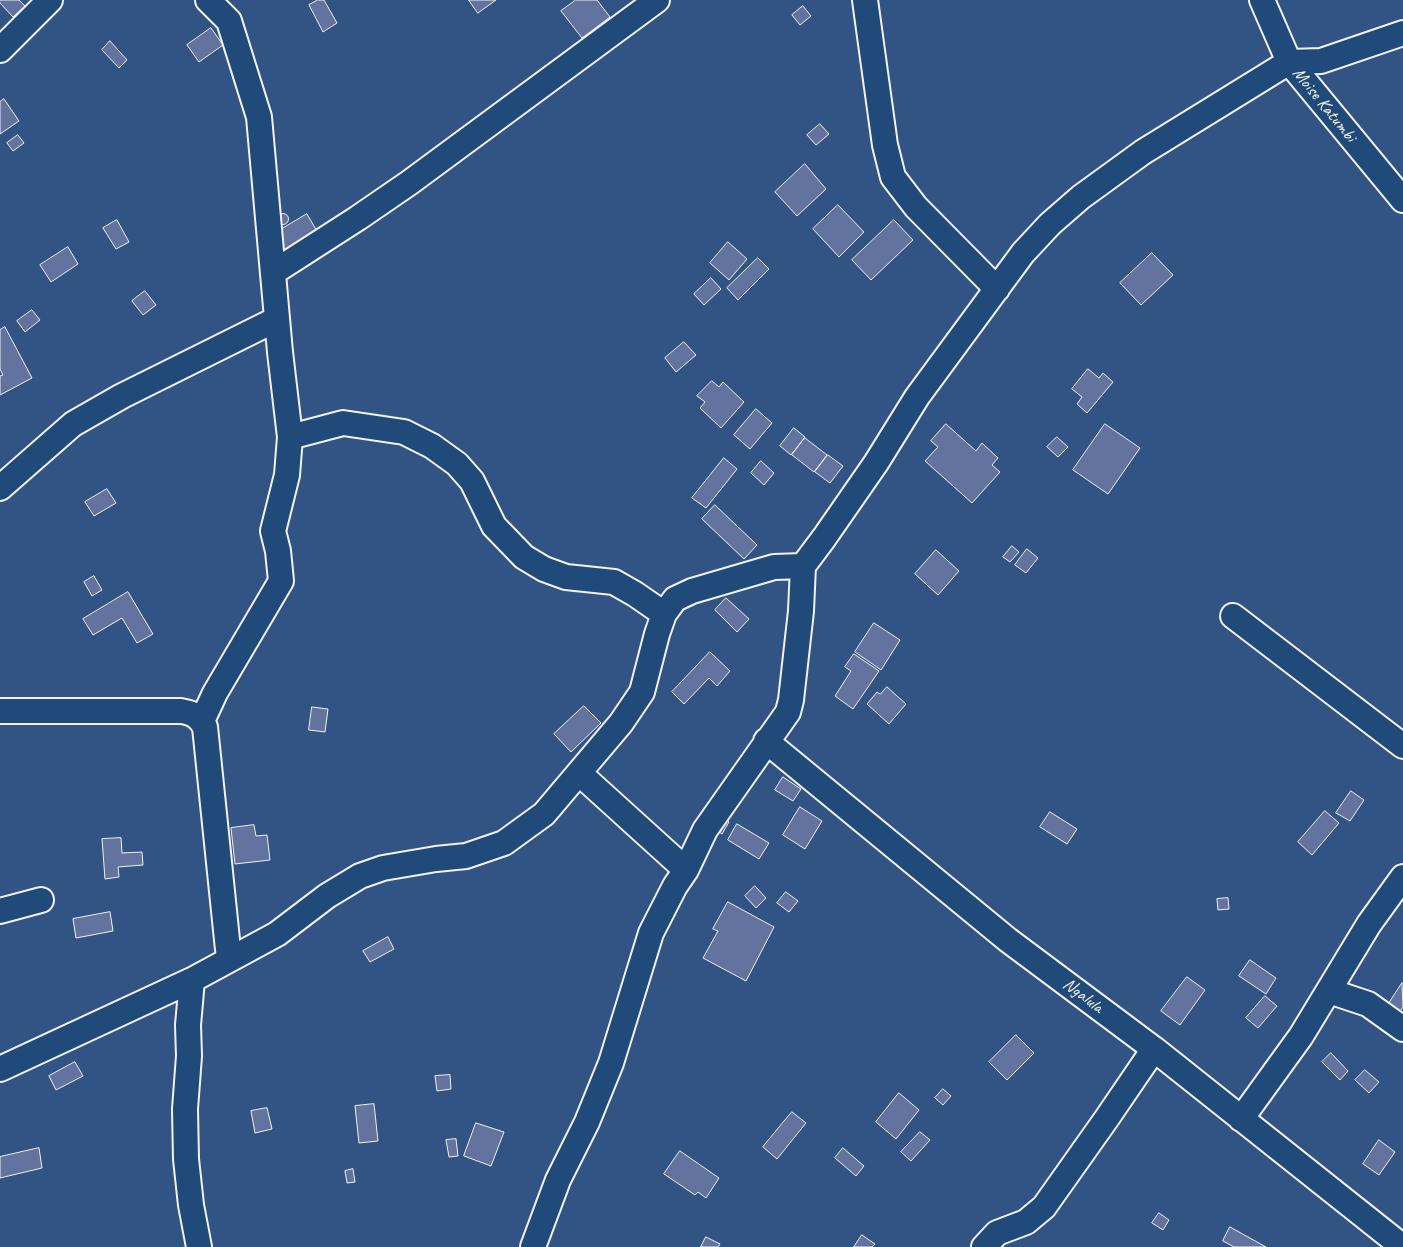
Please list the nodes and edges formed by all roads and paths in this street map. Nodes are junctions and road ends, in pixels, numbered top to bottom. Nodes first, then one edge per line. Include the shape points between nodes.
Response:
1 (50, 0) edge
2 (208, 0) edge
3 (657, 0) edge
4 (865, 0) edge
5 (1262, 0) edge
6 (1403, 33) edge
7 (0, 50) edge
8 (1289, 62) junction
9 (1403, 200) edge
10 (274, 272) junction
11 (997, 289) junction
12 (278, 319) junction
13 (290, 437) junction
14 (0, 488) edge
15 (803, 566) junction
16 (664, 614) junction
17 (1233, 616) dead end
18 (0, 711) edge
19 (202, 722) junction
20 (766, 741) junction
21 (1403, 746) edge
22 (579, 772) junction
23 (686, 870) junction
24 (1403, 877) edge
25 (40, 900) dead end
26 (0, 911) edge
27 (229, 959) junction
28 (192, 980) junction
29 (1329, 991) junction
30 (1403, 1029) edge
31 (1154, 1049) junction
32 (0, 1070) edge
33 (1241, 1119) junction
34 (199, 1247) edge
35 (533, 1247) edge
36 (984, 1247) edge
37 (1403, 1247) edge

1 - 7 street
2 - 10 street via 229,21 259,117
3 - 10 street via 409,183
4 - 11 street via 892,177 916,207
5 - 8 street, Moise Katumbi
6 - 8 street via 1321,61
8 - 9 street, Moise Katumbi
8 - 11 street via 1143,152 1081,197 1023,253
10 - 12 street
11 - 15 street via 917,397 876,463
12 - 13 street
12 - 14 street via 122,396 73,424
13 - 16 street via 343,423 404,432 457,464 472,481 494,526 524,557 566,577 614,582
13 - 19 street via 287,475 273,531 281,581
15 - 16 street via 774,567 692,591 674,599
15 - 20 street via 791,700 788,712
16 - 22 street via 642,692 621,723
17 - 21 street
18 - 19 street via 181,711 190,712
19 - 27 street
20 - 23 street via 705,830
20 - 31 street, Ngalula via 1008,940
22 - 23 street
22 - 27 street via 544,814 504,843 466,856 383,868 360,876 327,896 278,934
23 - 35 street via 651,933 611,1062 587,1122 558,1180
24 - 29 street via 1369,924
25 - 26 street
27 - 28 street
28 - 32 street
28 - 34 street via 186,1151
29 - 30 street via 1368,1004
29 - 33 street
31 - 33 street, Ngalula
31 - 36 street via 1044,1207 1026,1222 997,1233
33 - 37 street, Ngalula

